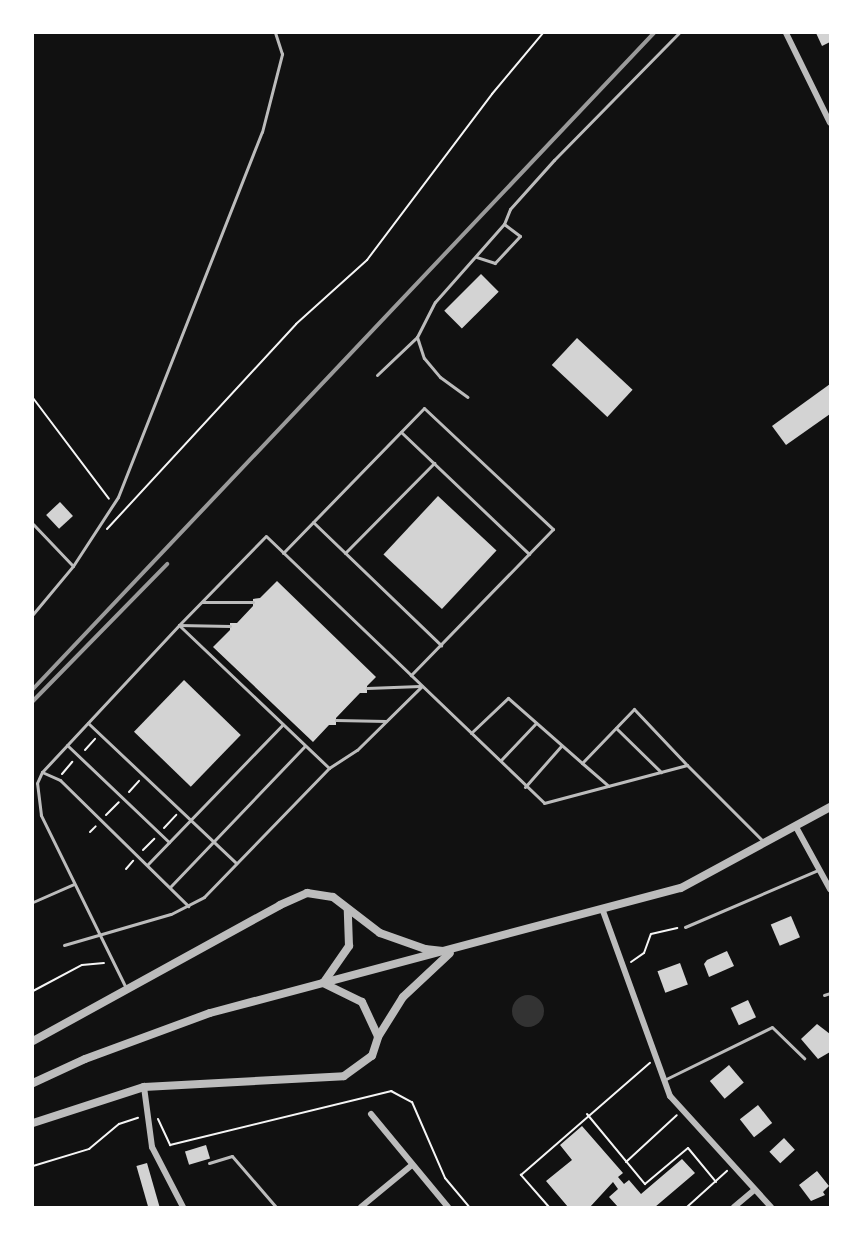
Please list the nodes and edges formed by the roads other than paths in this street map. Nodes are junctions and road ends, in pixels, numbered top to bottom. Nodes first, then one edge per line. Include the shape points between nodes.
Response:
1 (275, 33) edge
2 (679, 33) edge
3 (786, 33) edge
4 (830, 123) edge
5 (504, 224) junction
6 (476, 257) junction
7 (417, 337) junction
8 (377, 375) dead end
9 (468, 397) dead end
10 (400, 432) junction
11 (434, 463) junction
12 (313, 522) junction
13 (33, 524) edge
14 (283, 553) junction
15 (345, 554) junction
16 (529, 554) junction
17 (73, 566) junction
18 (202, 602) junction
19 (253, 602) dead end
20 (33, 614) edge
21 (179, 626) junction
22 (230, 626) dead end
23 (441, 645) junction
24 (411, 675) junction
25 (422, 686) junction
26 (367, 688) dead end
27 (336, 720) dead end
28 (388, 721) junction
29 (88, 723) junction
30 (537, 723) junction
31 (283, 724) junction
32 (616, 728) junction
33 (471, 733) junction
34 (67, 745) junction
35 (562, 745) junction
36 (305, 746) junction
37 (501, 760) junction
38 (582, 763) junction
39 (687, 765) junction
40 (329, 768) junction
41 (42, 772) junction
42 (661, 772) junction
43 (608, 786) junction
44 (525, 787) junction
45 (830, 807) edge
46 (191, 819) junction
47 (796, 827) junction
48 (214, 841) junction
49 (169, 842) junction
50 (765, 843) junction
51 (236, 863) junction
52 (148, 864) junction
53 (818, 870) junction
54 (74, 884) junction
55 (171, 886) junction
56 (830, 889) edge
57 (33, 902) edge
58 (188, 906) junction
59 (348, 910) junction
60 (603, 911) junction
61 (685, 927) road end
62 (99, 935) junction
63 (64, 945) dead end
64 (451, 952) junction
65 (323, 983) junction
66 (127, 989) junction
67 (830, 993) edge
68 (824, 995) dead end
69 (378, 1037) junction
70 (33, 1041) edge
71 (804, 1058) dead end
72 (662, 1081) junction
73 (33, 1083) edge
74 (144, 1087) junction
75 (371, 1114) dead end
76 (33, 1123) edge
77 (209, 1163) dead end
78 (412, 1165) junction
79 (754, 1190) junction
80 (183, 1207) edge
81 (276, 1207) edge
82 (361, 1207) edge
83 (448, 1207) edge
84 (734, 1207) edge
85 (771, 1207) edge

1 - 17 lane via 282,54 262,132 113,505
2 - 5 lane via 554,160 510,209
3 - 4 street
5 - 6 lane
5 - 6 lane via 520,236 495,263
6 - 7 lane via 435,302
7 - 8 lane
7 - 9 lane via 424,358 440,377
10 - 11 lane
10 - 12 lane
10 - 16 lane via 424,408 553,529
11 - 15 lane
11 - 16 lane
12 - 14 lane
12 - 15 lane
13 - 17 lane
14 - 18 lane via 266,536
14 - 24 lane
15 - 23 lane
16 - 23 lane
17 - 20 lane
18 - 19 lane
18 - 21 lane
21 - 22 lane
21 - 29 lane
21 - 31 lane
23 - 24 lane
24 - 25 lane
25 - 26 lane
25 - 28 lane
25 - 33 lane
27 - 28 lane
28 - 40 lane via 357,750
29 - 34 lane
29 - 46 lane
30 - 33 lane via 508,698
30 - 35 lane
30 - 37 lane
31 - 36 lane
31 - 46 lane
32 - 38 lane
32 - 39 lane via 634,709
32 - 42 lane
33 - 37 lane
34 - 41 lane
34 - 49 lane
35 - 38 lane
35 - 44 lane
36 - 40 lane
36 - 48 lane
37 - 44 lane
38 - 43 lane
39 - 42 lane
39 - 50 lane
40 - 51 lane
41 - 52 lane via 60,780
41 - 54 lane via 37,783 37,802
42 - 43 lane
43 - 44 lane via 544,803
45 - 47 street
46 - 48 lane
46 - 49 lane
47 - 50 street
47 - 53 street
48 - 51 lane
48 - 55 lane
49 - 52 lane
50 - 60 street via 681,888
51 - 58 lane via 204,897
52 - 55 lane
53 - 56 street
53 - 61 lane
54 - 57 lane
54 - 62 lane
55 - 58 lane
58 - 62 lane
59 - 64 street via 391,938
59 - 65 street via 349,946
59 - 66 street via 333,897 307,893
60 - 64 street
60 - 72 street
62 - 63 lane
62 - 66 lane
64 - 65 street
64 - 69 street via 403,997
65 - 69 street via 362,1002
65 - 73 street via 199,1017
66 - 70 street
67 - 68 lane
69 - 74 street via 372,1056 344,1076
71 - 72 lane via 772,1027
72 - 79 street via 681,1111
74 - 76 street
74 - 80 street via 145,1116 158,1163
75 - 78 street
77 - 81 lane via 232,1156
78 - 82 street
78 - 83 street
79 - 84 street
79 - 85 street

